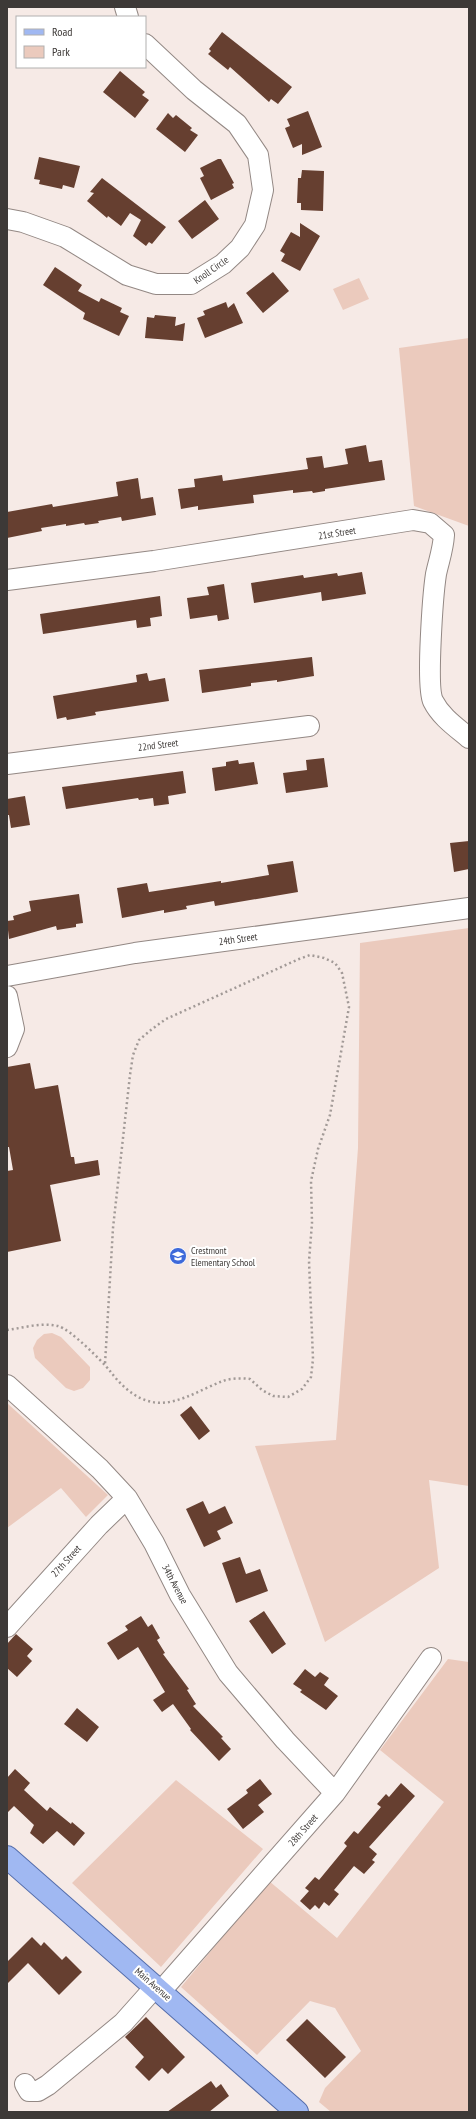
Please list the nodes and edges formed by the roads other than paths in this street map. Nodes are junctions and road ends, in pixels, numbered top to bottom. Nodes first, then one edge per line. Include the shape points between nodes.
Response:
1 (146, 45) edge
2 (7, 219) edge
3 (7, 580) edge
4 (309, 726) dead end
5 (469, 738) edge
6 (7, 764) edge
7 (469, 908) edge
8 (7, 976) edge
9 (7, 996) edge
10 (7, 1047) edge
11 (7, 1385) edge
12 (127, 1498) junction
13 (7, 1627) edge
14 (430, 1658) dead end
15 (335, 1793) junction
16 (10, 1865) edge
17 (158, 1989) junction
18 (25, 2084) dead end
19 (297, 2112) edge

1 - 2 street, Knoll Circle via 194,90 237,124 258,155 263,190 255,225 240,248 223,264 191,284 156,284 127,275 65,237
3 - 5 street, 21st Street via 154,561 413,520 430,523 444,535 443,554 436,579 429,683 433,700 442,714
4 - 6 street, 22nd Street
7 - 8 street, 24th Street via 135,953
9 - 10 street via 14,1028
11 - 12 street, 34th Avenue via 100,1469
12 - 13 street, 27th Street via 98,1525
12 - 15 street, 34th Avenue via 154,1543 180,1595 228,1673 284,1740
14 - 15 street, 28th Street
15 - 17 street, 28th Street
16 - 17 main road, Main Avenue
17 - 18 street, 28th Street via 123,2023 48,2085 38,2092 29,2091
17 - 19 main road, Main Avenue

